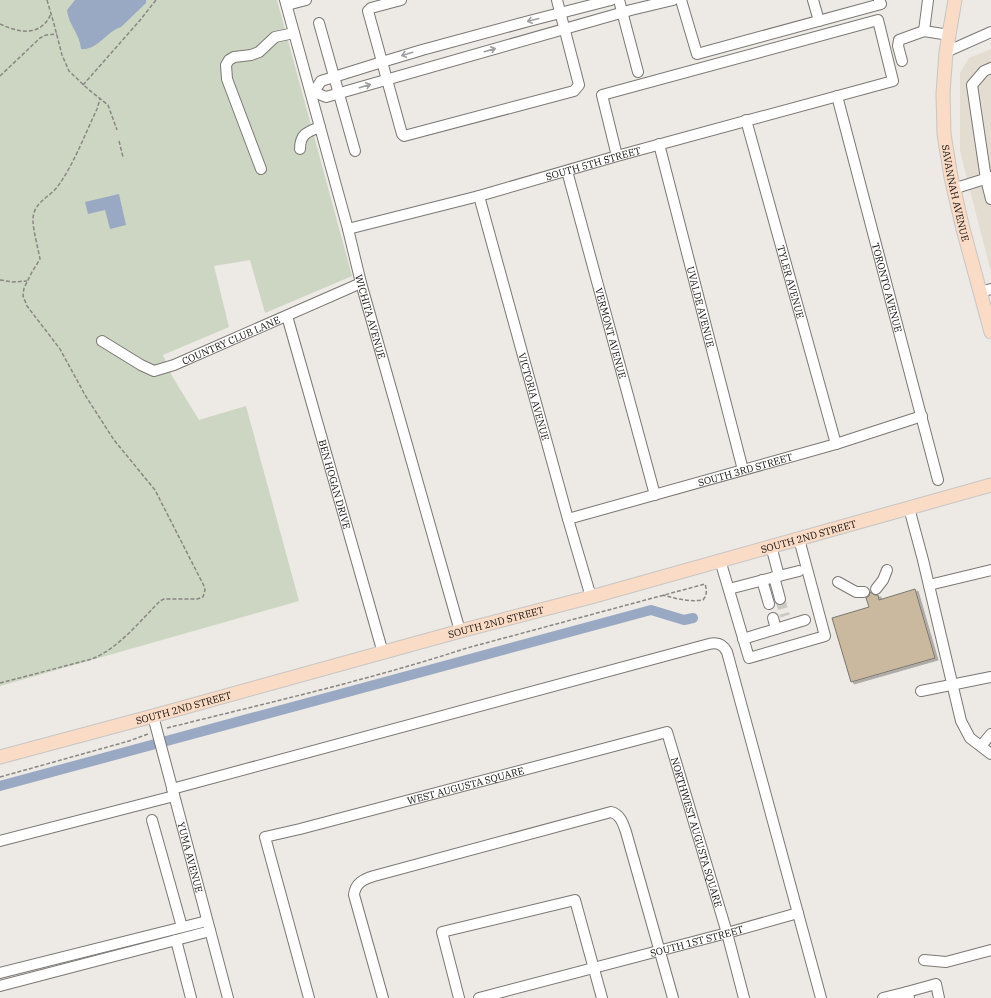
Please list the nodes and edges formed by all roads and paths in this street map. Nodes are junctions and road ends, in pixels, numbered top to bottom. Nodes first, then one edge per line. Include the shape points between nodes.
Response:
1 (47, 0) edge
2 (156, 0) edge
3 (306, 0) edge
4 (401, 0) edge
5 (557, 0) edge
6 (611, 0) edge
7 (619, 0) edge
8 (673, 0) edge
9 (681, 0) edge
10 (813, 0) edge
11 (879, 0) edge
12 (928, 0) edge
13 (955, 0) edge
14 (286, 2) edge
15 (561, 13) junction
16 (622, 13) junction
17 (51, 14) junction
18 (819, 21) junction
19 (318, 23) dead end
20 (0, 24) edge
21 (565, 29) junction
22 (924, 31) junction
23 (991, 32) edge
24 (294, 33) junction
25 (57, 34) junction
26 (949, 35) junction
27 (946, 52) junction
28 (382, 62) junction
29 (902, 62) dead end
30 (991, 68) edge
31 (638, 72) dead end
32 (0, 76) edge
33 (335, 77) junction
34 (386, 80) junction
35 (83, 85) junction
36 (339, 93) junction
37 (837, 96) junction
38 (100, 99) junction
39 (746, 120) junction
40 (320, 127) junction
41 (117, 130) dead end
42 (120, 141) dead end
43 (659, 144) junction
44 (300, 150) dead end
45 (355, 151) dead end
46 (617, 156) junction
47 (123, 157) dead end
48 (261, 169) dead end
49 (567, 171) junction
50 (988, 178) edge
51 (953, 189) junction
52 (479, 196) junction
53 (991, 199) edge
54 (348, 229) junction
55 (0, 280) edge
56 (27, 281) junction
57 (361, 283) junction
58 (985, 290) edge
59 (287, 316) junction
60 (991, 332) edge
61 (102, 341) dead end
62 (922, 416) junction
63 (836, 444) junction
64 (743, 470) junction
65 (938, 480) dead end
66 (991, 485) edge
67 (655, 495) junction
68 (909, 508) junction
69 (568, 519) junction
70 (799, 539) junction
71 (771, 546) junction
72 (720, 560) junction
73 (799, 570) dead end
74 (887, 570) dead end
75 (991, 570) edge
76 (777, 576) junction
77 (762, 580) junction
78 (838, 582) dead end
79 (929, 585) junction
80 (729, 589) junction
81 (876, 589) dead end
82 (864, 592) dead end
83 (663, 595) junction
84 (591, 596) junction
85 (780, 599) tunnel mouth
86 (769, 604) tunnel mouth
87 (773, 618) tunnel mouth
88 (804, 620) dead end
89 (776, 629) junction
90 (460, 631) junction
91 (743, 639) junction
92 (383, 653) junction
93 (991, 677) edge
94 (0, 683) edge
95 (952, 684) junction
96 (921, 691) dead end
97 (153, 716) junction
98 (156, 732) junction
99 (667, 732) joint
100 (991, 734) edge
101 (981, 746) junction
102 (991, 754) edge
103 (0, 757) edge
104 (0, 777) edge
105 (173, 792) junction
106 (152, 820) dead end
107 (0, 841) edge
108 (798, 913) junction
109 (207, 921) junction
110 (182, 927) junction
111 (210, 931) junction
112 (728, 933) junction
113 (176, 940) junction
114 (991, 950) edge
115 (660, 951) junction
116 (924, 960) dead end
117 (594, 968) junction
118 (0, 973) edge
119 (0, 986) edge
120 (908, 995) edge
121 (191, 998) edge
122 (228, 998) edge
123 (309, 998) edge
124 (383, 998) edge
125 (459, 998) edge
126 (479, 998) edge
127 (602, 998) edge
128 (673, 998) edge
129 (744, 998) edge
130 (821, 998) edge
131 (883, 998) edge
132 (939, 998) edge

1 - 17 path
2 - 35 path
3 - 14 street
4 - 28 street via 368,11
5 - 15 street
6 - 15 street
7 - 16 street
8 - 16 street
9 - 18 street via 697,54
10 - 18 street
11 - 18 street via 880,4
12 - 22 street
13 - 26 main road, SAVANNAH AVENUE
14 - 24 street, WICHITA AVENUE
15 - 21 street
15 -> 28 street
16 - 21 street
16 - 31 street
17 - 20 path via 42,26 33,30 13,30
17 - 25 path
19 - 33 street
34 -> 21 street
21 - 34 street via 579,85 574,90 404,136
22 - 26 street
22 - 29 street via 899,40
23 - 27 street
24 - 40 street, WICHITA AVENUE
24 - 48 street via 275,37 259,52 234,57 226,65 227,79
25 - 32 path via 40,38
25 - 35 path via 58,44 69,71
26 - 27 main road, SAVANNAH AVENUE
27 - 51 main road, SAVANNAH AVENUE via 944,134
28 - 33 street
28 - 34 street
30 - 50 street via 984,71 972,85
33 - 36 street
33 - 36 street via 321,81 314,92 326,97
36 -> 34 street
35 - 38 path
36 - 45 street
37 - 39 street, SOUTH 5TH STREET
37 - 46 street, SOUTH 5TH STREET via 893,81 878,20 602,95
37 - 62 street, TORONTO AVENUE
38 - 41 path via 108,104
38 - 56 path via 64,176 36,208 33,220 40,260
39 - 43 street, SOUTH 5TH STREET
39 - 63 street, TYLER AVENUE
40 - 44 street via 305,133 300,142
40 - 54 street, WICHITA AVENUE
42 - 47 path
43 - 46 street, SOUTH 5TH STREET
43 - 64 street, UVALDE AVENUE
46 - 49 street, SOUTH 5TH STREET
49 - 52 street, SOUTH 5TH STREET
49 - 67 street, VERMONT AVENUE
50 - 51 street
50 - 53 street
51 - 58 main road, SAVANNAH AVENUE via 963,229
52 - 54 street, SOUTH 5TH STREET
52 - 69 street, VICTORIA AVENUE
54 - 57 street, WICHITA AVENUE
55 - 56 path
56 - 94 path via 23,296 27,306 60,349 114,440 155,490 205,590 203,597 197,599 164,598 101,655
57 - 59 street, COUNTRY CLUB LANE
57 - 90 street, WICHITA AVENUE
58 - 60 main road, SAVANNAH AVENUE
59 - 61 street, COUNTRY CLUB LANE via 174,365 154,370
59 - 92 street, BEN HOGAN DRIVE
62 - 63 street, SOUTH 3RD STREET
62 - 65 street, TORONTO AVENUE
63 - 64 street, SOUTH 3RD STREET
64 - 67 street, SOUTH 3RD STREET
66 - 68 main road, SOUTH 2ND STREET
67 - 69 street, SOUTH 3RD STREET
68 - 70 main road, SOUTH 2ND STREET
68 - 79 street
69 - 84 street, VICTORIA AVENUE
70 - 71 main road, SOUTH 2ND STREET
70 - 91 street via 825,636 749,658
71 - 72 main road, SOUTH 2ND STREET
71 - 76 street
72 - 80 street
72 - 84 main road, SOUTH 2ND STREET
73 - 76 street
74 - 81 street
75 - 79 street
76 - 77 street
76 - 85 street
77 - 80 street
77 - 86 street
78 - 82 street via 856,592
79 - 95 street
80 - 91 street
83 - 83 path via 705,584 707,590 705,597 698,601 689,602
83 - 98 path via 350,682
84 - 90 main road, SOUTH 2ND STREET
87 - 89 street
88 - 89 street via 786,620
89 - 91 street
90 - 92 main road, SOUTH 2ND STREET
92 - 97 main road, SOUTH 2ND STREET
93 - 95 street
95 - 96 street
95 - 101 street via 961,721 970,738
97 - 98 street, YUMA AVENUE
97 - 103 main road, SOUTH 2ND STREET
98 - 104 path
98 - 105 street, YUMA AVENUE
99 - 112 street, NORTHWEST AUGUSTA SQUARE
99 - 123 street, WEST AUGUSTA SQUARE via 264,837
100 - 101 street
101 - 102 street
105 - 107 street
105 - 108 street via 718,643 727,652
105 - 109 street, YUMA AVENUE
106 - 110 street
108 - 112 street, SOUTH 1ST STREET
108 - 130 street
109 - 110 street
109 - 111 street, YUMA AVENUE
110 - 118 street
111 - 113 street
111 - 122 street, YUMA AVENUE
112 - 115 street, SOUTH 1ST STREET
112 - 129 street, NORTHWEST AUGUSTA SQUARE
113 - 119 street
113 - 121 street
114 - 116 street via 946,962
115 - 117 street, SOUTH 1ST STREET
115 - 124 street via 623,822 618,815 611,812 374,876 359,883 354,895
115 - 128 street
117 - 125 street via 575,900 442,932
117 - 126 street, SOUTH 1ST STREET
117 - 127 street
120 - 131 street
120 - 132 street via 936,984

